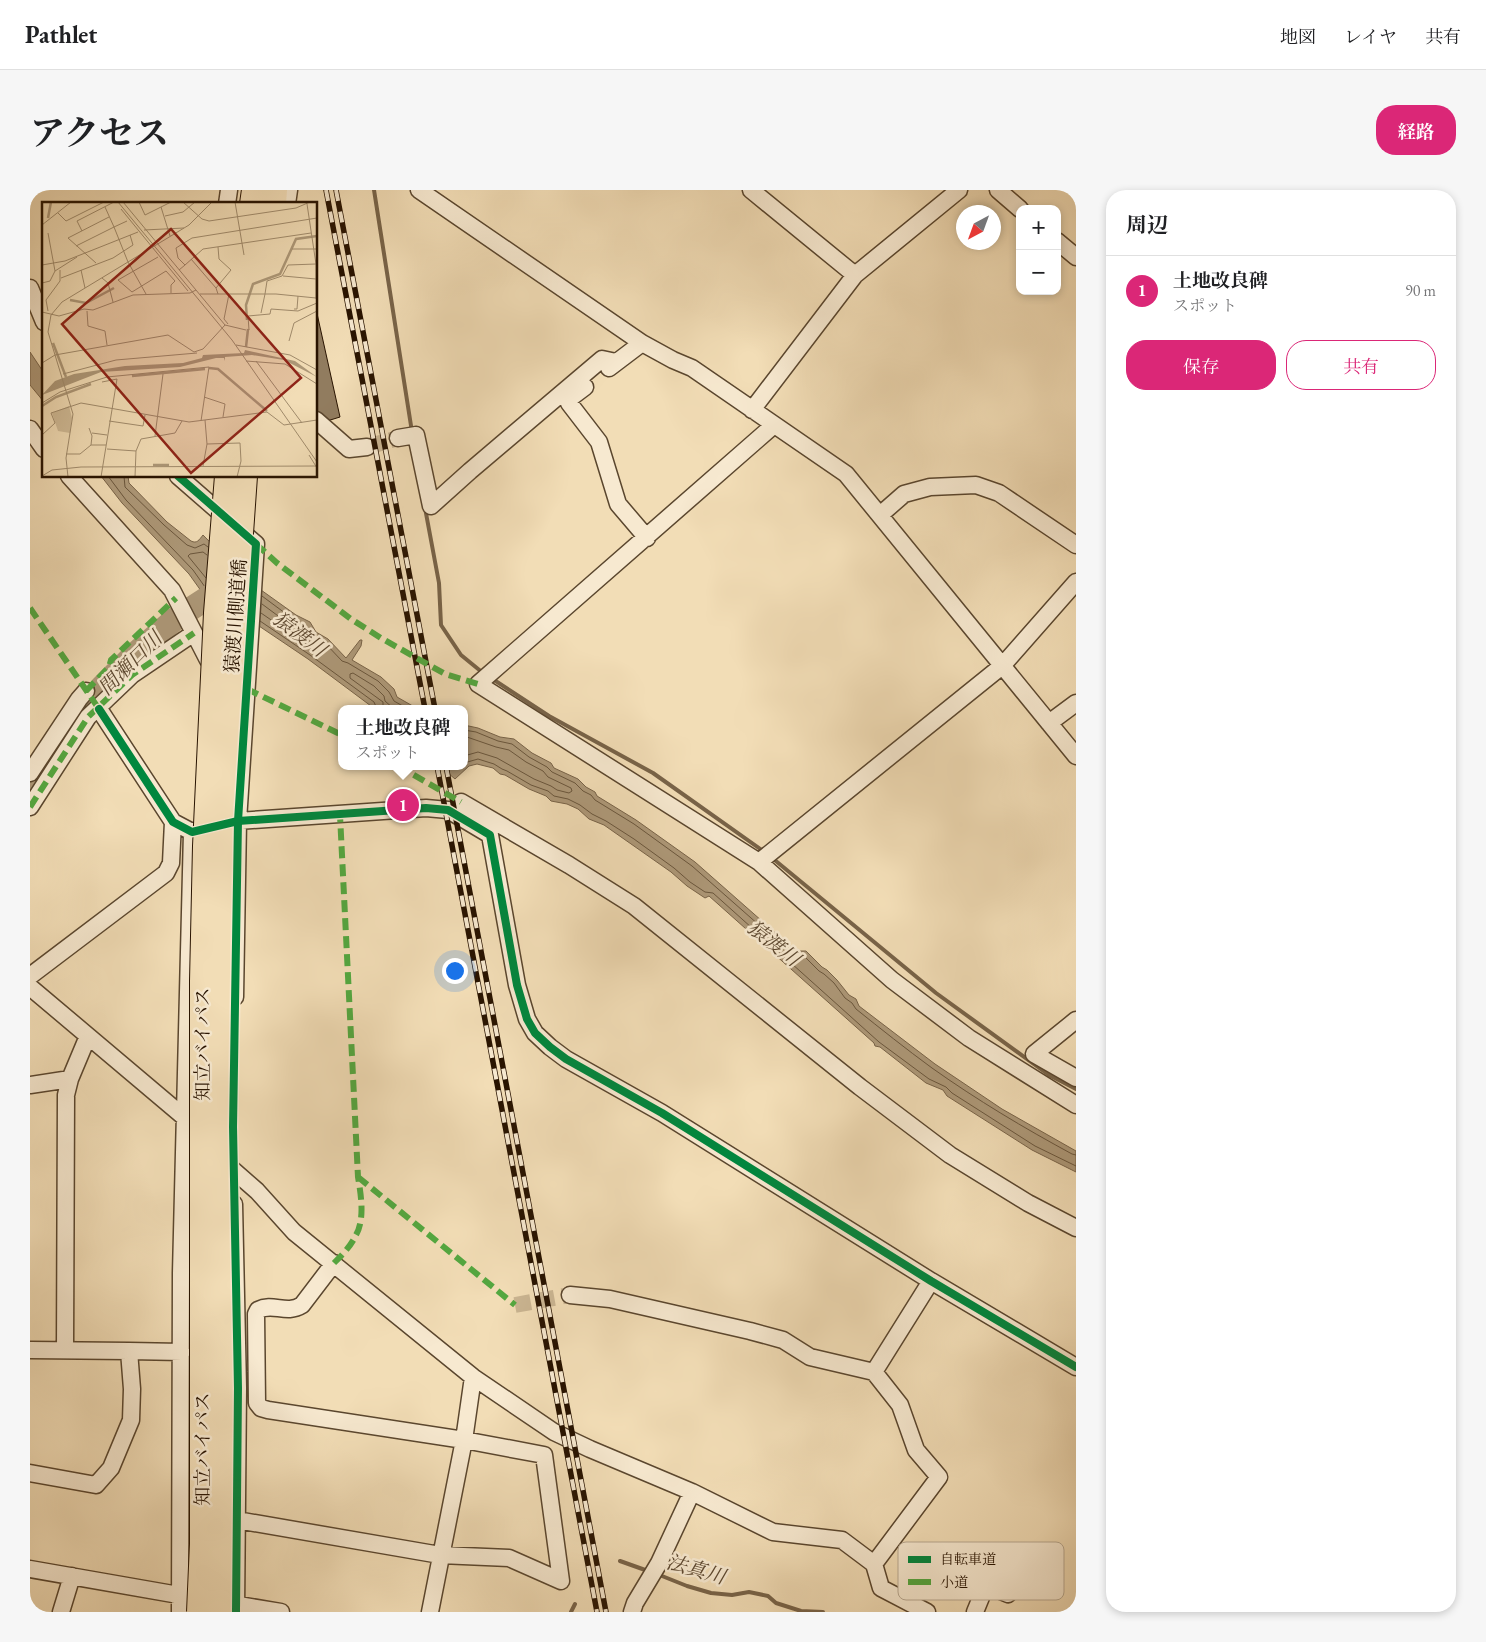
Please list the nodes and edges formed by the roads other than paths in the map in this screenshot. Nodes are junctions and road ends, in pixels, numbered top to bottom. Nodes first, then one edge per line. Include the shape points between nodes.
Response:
1 (418, 190) edge
2 (751, 190) edge
3 (959, 190) edge
4 (998, 190) edge
5 (1016, 206) edge
6 (1061, 244) edge
7 (1076, 257) edge
8 (855, 275) junction
9 (30, 288) edge
10 (42, 317) edge
11 (642, 343) junction
12 (616, 362) junction
13 (752, 410) junction
14 (318, 422) edge
15 (774, 425) junction
16 (30, 429) edge
17 (398, 438) tunnel mouth
18 (42, 446) edge
19 (367, 447) tunnel mouth
20 (71, 478) edge
21 (180, 478) edge
22 (198, 478) edge
23 (227, 478) edge
24 (245, 478) edge
25 (196, 493) junction
26 (880, 515) junction
27 (647, 538) junction
28 (1076, 545) edge
29 (1076, 582) edge
30 (194, 633) junction
31 (1002, 666) junction
32 (247, 689) junction
33 (86, 691) dead end
34 (1076, 703) edge
35 (99, 709) junction
36 (1049, 723) junction
37 (1076, 756) edge
38 (30, 773) edge
39 (461, 802) dead end
40 (30, 807) edge
41 (238, 821) junction
42 (173, 822) junction
43 (192, 832) junction
44 (490, 835) junction
45 (759, 862) junction
46 (570, 865) junction
47 (30, 976) edge
48 (30, 987) edge
49 (1076, 1020) edge
50 (88, 1036) junction
51 (1076, 1078) edge
52 (70, 1079) junction
53 (30, 1085) edge
54 (1076, 1105) edge
55 (184, 1117) junction
56 (233, 1127) junction
57 (184, 1158) junction
58 (233, 1170) junction
59 (1076, 1228) edge
60 (334, 1263) junction
61 (931, 1281) junction
62 (570, 1295) tunnel mouth
63 (30, 1350) edge
64 (65, 1350) junction
65 (129, 1351) junction
66 (182, 1352) junction
67 (1076, 1367) edge
68 (874, 1372) junction
69 (473, 1377) junction
70 (464, 1440) junction
71 (30, 1473) edge
72 (692, 1492) junction
73 (237, 1520) junction
74 (440, 1555) junction
75 (874, 1564) junction
76 (30, 1569) edge
77 (72, 1576) junction
78 (180, 1595) junction
79 (898, 1597) edge
80 (904, 1600) edge
81 (980, 1600) edge
82 (231, 1610) edge
83 (61, 1612) edge
84 (180, 1612) edge
85 (199, 1612) edge
86 (282, 1612) edge
87 (430, 1612) edge
88 (632, 1612) edge
89 (927, 1612) edge
90 (975, 1612) edge

1 - 11 street
2 - 8 street
3 - 8 street
4 - 5 street
6 - 7 street
8 - 13 street
9 - 10 street
11 - 12 street
11 - 13 street via 689,366
12 - 17 street via 602,359 431,506 416,436
12 - 27 street via 569,399 569,403 599,442 618,504
13 - 15 street
14 - 19 street via 349,449
15 - 26 street via 846,474
15 - 27 street
16 - 18 street
20 - 30 street via 172,590
21 - 25 street
22 - 25 street
23 - 85 highway, 知立バイパス, bridge via 216,613 204,875 202,1544
24 - 82 highway, 知立バイパス, bridge via 228,719 224,851 221,1534
25 - 32 street, 猿渡川側道橋 via 256,544
26 - 28 street via 904,494 930,487 976,485 1000,493
26 - 31 street
27 - 45 street via 478,684
29 - 31 street
30 - 32 street via 208,660
30 - 35 street via 132,675
31 - 36 street
31 - 45 street
32 - 41 street, 猿渡川側道橋
33 - 38 street
34 - 36 street
35 - 40 street via 88,717
35 - 42 street
36 - 37 street
39 - 46 street
41 - 43 street
41 - 44 street via 426,808 448,810
41 - 56 street, 猿渡川側道橋
42 - 43 street
42 - 47 street via 171,863 166,873
43 - 55 street
44 - 46 street
44 - 61 street via 518,985 527,1019 535,1033 566,1059 662,1113
45 - 54 street via 900,985 969,1038
46 - 59 street via 634,906 950,1155
48 - 50 street
49 - 51 street via 1034,1054
50 - 52 street
50 - 55 street
52 - 53 street
52 - 64 street via 66,1095
55 - 56 street
55 - 57 street
56 - 58 street, 猿渡川側道橋
57 - 58 street
57 - 66 street
58 - 60 street via 294,1232
58 - 73 street, 猿渡川側道橋 via 238,1388
60 - 69 street
60 - 70 street via 296,1309 264,1307 258,1310 257,1403 268,1410
61 - 67 street
61 - 68 street
62 - 68 street via 610,1298 750,1331 783,1340 810,1357
63 - 64 street
64 - 65 street
65 - 66 street
65 - 71 street via 131,1420 111,1468 96,1485
66 - 78 street
68 - 75 street via 900,1405 916,1450 939,1476
69 - 70 street
69 - 72 street via 554,1432
70 - 74 street
70 - 74 street via 544,1455 561,1581 509,1558
72 - 75 street via 773,1532 842,1540
72 - 88 street
73 - 74 street
73 - 82 street, 猿渡川側道橋
74 - 87 street
75 - 79 street via 880,1588
76 - 77 street
77 - 78 street
77 - 83 street
78 - 82 street
78 - 84 street
80 - 89 street
81 - 90 street
82 - 86 street

